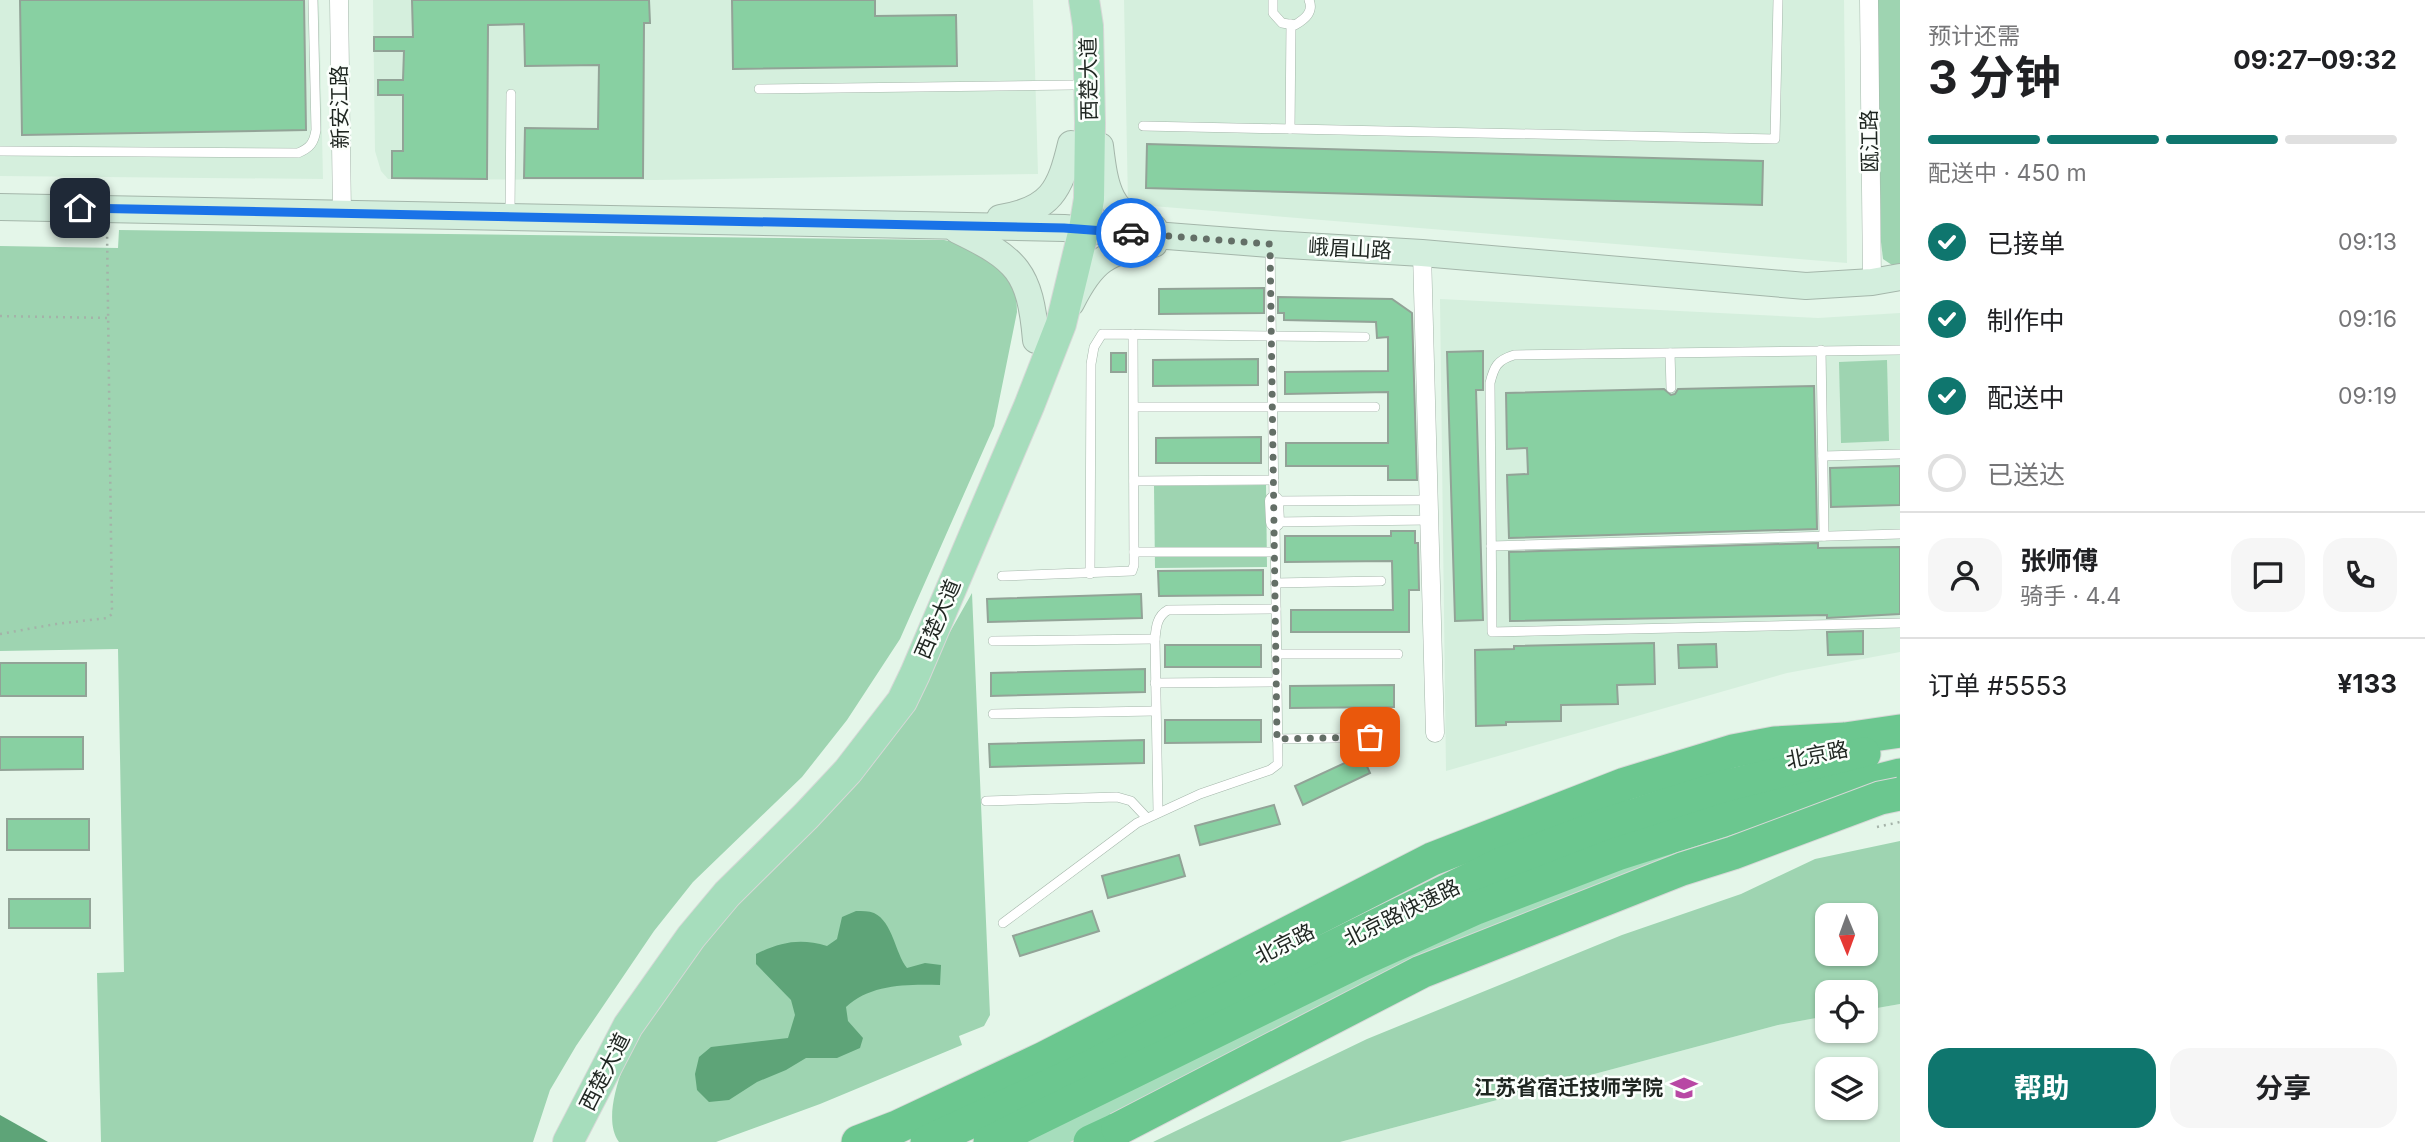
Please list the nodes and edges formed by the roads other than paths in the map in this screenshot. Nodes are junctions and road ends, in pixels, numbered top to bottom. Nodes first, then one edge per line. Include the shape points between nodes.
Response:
1 (313, 0) edge
2 (339, 0) edge
3 (1273, 0) edge
4 (1309, 0) edge
5 (1778, 0) edge
6 (1868, 0) edge
7 (1082, 9) edge
8 (1291, 24) junction
9 (1073, 85) junction
10 (759, 89) dead end
11 (510, 94) dead end
12 (1143, 126) dead end
13 (1290, 129) junction
14 (1071, 144) junction
15 (0, 151) edge
16 (0, 207) edge
17 (342, 214) junction
18 (510, 217) junction
19 (949, 226) junction
20 (1074, 229) junction
21 (1190, 238) junction
22 (1270, 244) junction
23 (1422, 253) junction
24 (1900, 277) edge
25 (1872, 282) junction
26 (1048, 332) junction
27 (1133, 334) junction
28 (1272, 336) junction
29 (1365, 337) dead end
30 (1900, 349) edge
31 (1821, 350) junction
32 (1670, 353) junction
33 (1671, 388) dead end
34 (1133, 407) junction
35 (1273, 407) junction
36 (1375, 407) dead end
37 (1900, 454) edge
38 (1823, 456) junction
39 (1274, 480) junction
40 (1134, 481) junction
41 (1429, 500) junction
42 (1274, 502) junction
43 (1429, 520) junction
44 (1275, 522) junction
45 (1900, 534) edge
46 (1824, 536) junction
47 (1491, 546) junction
48 (1134, 552) junction
49 (1275, 552) junction
50 (1090, 574) junction
51 (1002, 576) dead end
52 (1381, 581) dead end
53 (1275, 583) junction
54 (1276, 609) junction
55 (1900, 622) edge
56 (1154, 639) junction
57 (993, 641) dead end
58 (1276, 654) junction
59 (1398, 654) dead end
60 (1276, 682) junction
61 (1155, 683) junction
62 (1155, 711) junction
63 (993, 714) dead end
64 (1900, 731) edge
65 (1435, 733) dead end
66 (1393, 737) dead end
67 (1277, 739) junction
68 (1900, 739) edge
69 (1900, 746) edge
70 (1900, 775) edge
71 (1900, 795) edge
72 (986, 801) dead end
73 (1158, 811) junction
74 (1146, 817) junction
75 (1003, 923) dead end
76 (586, 1110) junction
77 (1104, 1135) edge
78 (551, 1142) edge
79 (568, 1142) edge
80 (588, 1142) edge
81 (858, 1142) edge
82 (892, 1142) edge
83 (927, 1142) edge
84 (990, 1142) edge
85 (1036, 1142) edge

1 - 15 lane via 316,130 314,141 298,153
2 - 17 street, 新安江路
3 - 8 lane via 1273,13 1282,23
4 - 8 lane via 1307,18
5 - 13 lane via 1775,139
6 - 25 street, 瓯江路
7 - 9 main road, 西楚大道
7 - 20 main road, 西楚大道 via 1089,199
7 - 21 street via 1104,180 1112,199 1138,224
8 - 13 lane
9 - 10 lane
9 - 14 main road, 西楚大道
11 - 18 lane
12 - 13 lane
14 - 19 street via 1064,175 1046,202 1016,216
14 - 20 main road, 西楚大道 via 1069,200
16 - 17 street, 峨眉山路
17 - 18 street, 峨眉山路
18 - 19 street, 峨眉山路
19 - 20 street, 峨眉山路
19 - 26 street via 1010,260 1027,288 1034,313
20 - 21 street, 峨眉山路
20 - 26 main road, 西楚大道
21 - 22 street, 峨眉山路
21 - 26 street via 1124,249 1097,264
22 - 23 street, 峨眉山路
22 - 28 lane
23 - 25 street, 峨眉山路 via 1805,286
23 - 41 street
24 - 25 street, 峨眉山路
26 - 76 main road, 西楚大道 via 1029,406 902,701 848,771 691,937 628,1026
26 - 78 main road, 西楚大道 via 900,666 851,743 788,819 703,901 656,958 615,1019 561,1115
27 - 28 lane
27 - 34 lane
27 - 50 lane via 1102,334 1092,358
28 - 29 lane
28 - 35 lane
30 - 31 lane
31 - 32 lane
31 - 38 lane
32 - 33 lane
32 - 47 lane via 1502,358 1490,383
34 - 35 lane
34 - 40 lane
35 - 36 lane
35 - 39 lane
37 - 38 lane
38 - 46 lane
39 - 40 lane
39 - 42 lane
40 - 48 lane
41 - 42 lane
41 - 43 street
42 - 44 street
43 - 44 lane
43 - 65 street
44 - 49 lane
45 - 46 lane
46 - 47 lane via 1673,537
47 - 55 lane via 1492,632
48 - 49 lane
48 - 50 lane via 1132,571
49 - 53 lane
50 - 51 lane
52 - 53 lane
53 - 54 lane
54 - 56 lane via 1168,610 1156,625
54 - 58 lane
56 - 57 lane
56 - 61 lane
58 - 59 lane
58 - 60 lane
60 - 61 lane
60 - 67 lane
61 - 62 lane
62 - 63 lane
62 - 73 lane
64 - 81 highway via 1734,751 1625,784 1432,859 1044,1058
66 - 67 lane
67 - 73 lane via 1278,764 1270,770
68 - 82 main road, 北京路 via 1653,793 1528,834 1366,902 1025,1084
69 - 83 highway, 北京路快速路 via 1723,787 1499,865
70 - 84 highway, 北京路快速路 via 1730,818 1617,853 1476,908
71 - 77 highway, bridge via 1880,798 1682,869 1421,972
71 - 85 main road via 1814,812 1682,849 1439,942
72 - 74 lane via 1117,797 1131,801
73 - 74 lane
74 - 75 lane
76 - 79 main road, 西楚大道
76 - 80 main road

